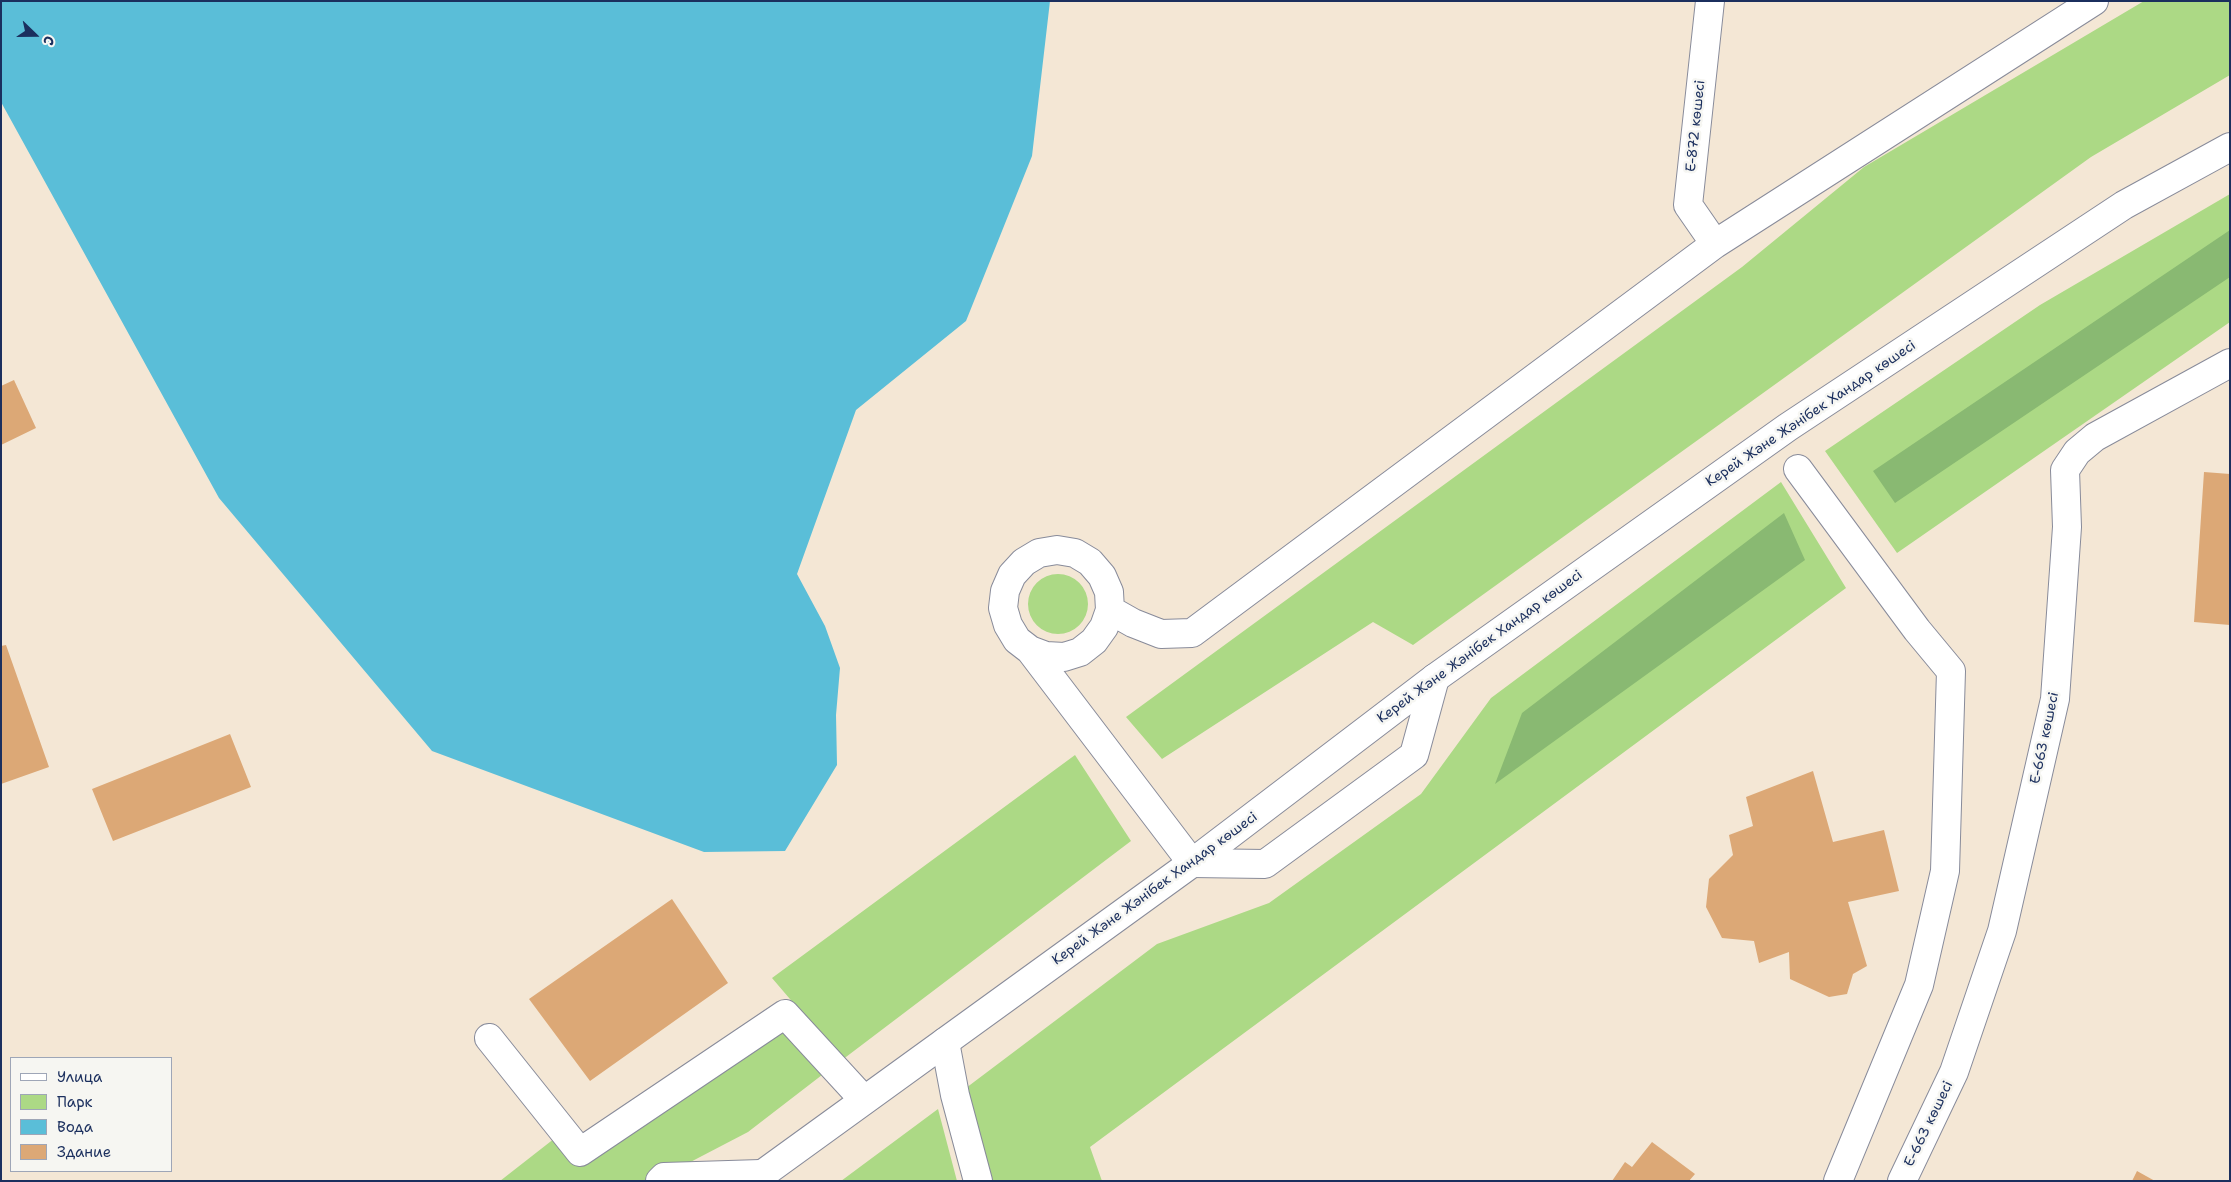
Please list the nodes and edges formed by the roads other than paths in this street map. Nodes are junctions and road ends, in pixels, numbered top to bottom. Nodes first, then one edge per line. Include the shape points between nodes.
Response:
1 (1710, 1) edge
2 (2094, 1) edge
3 (2230, 147) edge
4 (1715, 244) junction
5 (2230, 363) edge
6 (1798, 469) dead end
7 (1110, 610) junction
8 (1030, 650) junction
9 (1435, 678) junction
10 (1192, 863) junction
11 (489, 1038) dead end
12 (945, 1042) junction
13 (864, 1100) junction
14 (757, 1178) edge
15 (660, 1181) edge
16 (978, 1181) edge
17 (1838, 1181) edge
18 (1902, 1181) edge

1 - 4 street, Е-872 көшесі via 1688,205
2 - 4 street
3 - 9 street, Керей Және Жәнібек Хандар көшесі via 2124,205 1788,427
4 - 7 street via 1192,633 1161,634
5 - 18 street, Е-663 көшесі via 2095,437 2077,452 2065,470 2067,527 2055,699 2002,931 1954,1072
6 - 17 street via 1951,671 1945,871 1919,985
7 - 8 street via 1094,641 1080,652 1046,656
7 - 8 street via 1109,592 1102,576 1090,562 1075,553 1057,550 1039,553 1012,575 1004,591 1003,608 1008,625 1017,640
8 - 10 street
9 - 10 street, Керей Және Жәнібек Хандар көшесі
9 - 10 street via 1414,755 1265,864
10 - 12 street, Керей Және Жәнібек Хандар көшесі
11 - 13 street via 580,1152 785,1014
12 - 13 street, Керей Және Жәнібек Хандар көшесі
12 - 16 street
13 - 14 street, Керей Және Жәнібек Хандар көшесі
14 - 15 street via 664,1177

